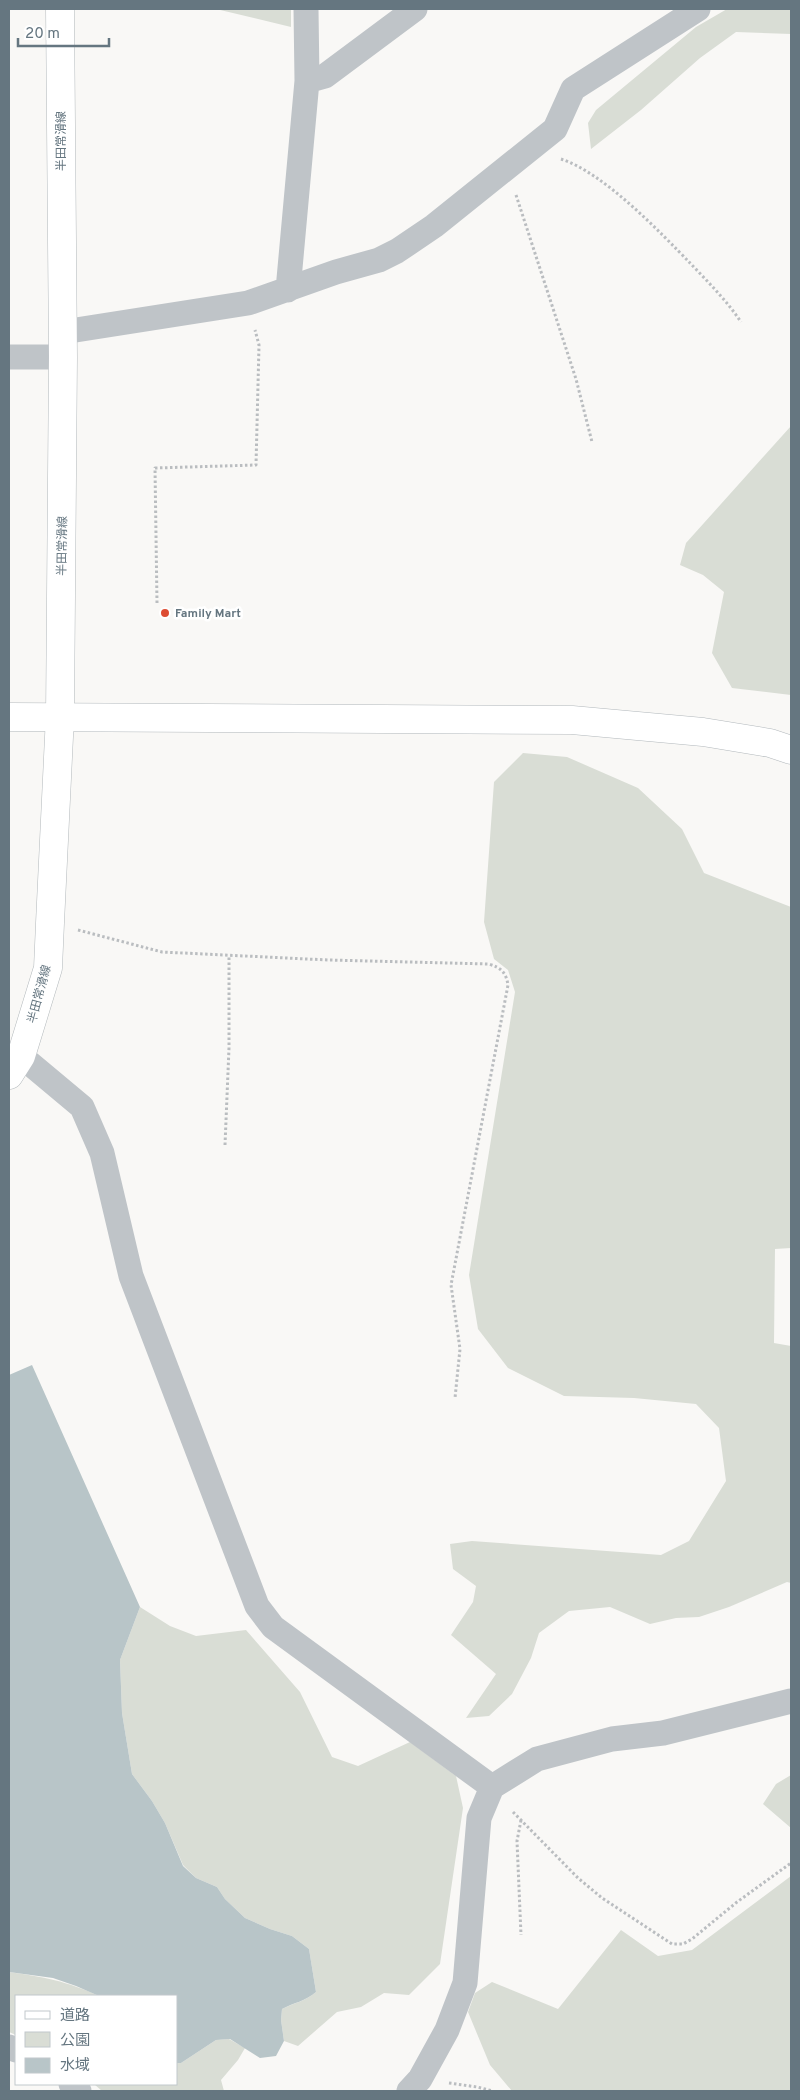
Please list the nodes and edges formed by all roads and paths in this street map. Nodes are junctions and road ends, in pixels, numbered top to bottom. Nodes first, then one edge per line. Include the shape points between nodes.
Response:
1 (60, 9) edge
2 (306, 9) edge
3 (415, 9) edge
4 (688, 11) edge
5 (308, 81) junction
6 (534, 146) junction
7 (502, 171) junction
8 (288, 290) junction
9 (248, 303) junction
10 (741, 322) dead end
11 (63, 345) junction
12 (9, 358) edge
13 (592, 442) dead end
14 (157, 603) dead end
15 (60, 716) junction
16 (9, 717) edge
17 (791, 750) edge
18 (50, 923) junction
19 (229, 955) junction
20 (15, 1066) edge
21 (225, 1145) dead end
22 (455, 1398) dead end
23 (791, 1701) edge
24 (492, 1787) junction
25 (521, 1820) junction
26 (791, 1863) edge
27 (521, 1935) dead end
28 (414, 2085) edge
29 (493, 2091) edge

1 - 11 main road, 半田常滑線
2 - 5 street
3 - 5 street via 325,76
4 - 6 street via 573,89 555,129
5 - 8 street
6 - 7 street
6 - 10 path via 596,177 658,230
7 - 8 street via 434,226 397,251
7 - 13 path via 517,196 576,379
8 - 9 street
9 - 11 street
9 - 14 path via 259,345 256,465 155,468
11 - 12 street
11 - 15 main road, 半田常滑線
15 - 16 main road
15 - 17 main road via 572,720 703,732 770,743
15 - 18 main road, 半田常滑線
18 - 19 path via 162,952
18 - 20 main road, 半田常滑線 via 48,968
19 - 21 path
19 - 22 path via 489,964 500,968 506,976 508,985 452,1285 460,1349
20 - 24 street via 82,1107 102,1153 131,1276 257,1606 273,1627
23 - 24 street via 663,1733 612,1739 537,1759
24 - 25 path
24 - 28 street via 479,1818 465,1983 448,2030
25 - 26 path via 602,1898 672,1944 683,1944 692,1939
25 - 27 path via 517,1841
28 - 29 path via 477,2087

